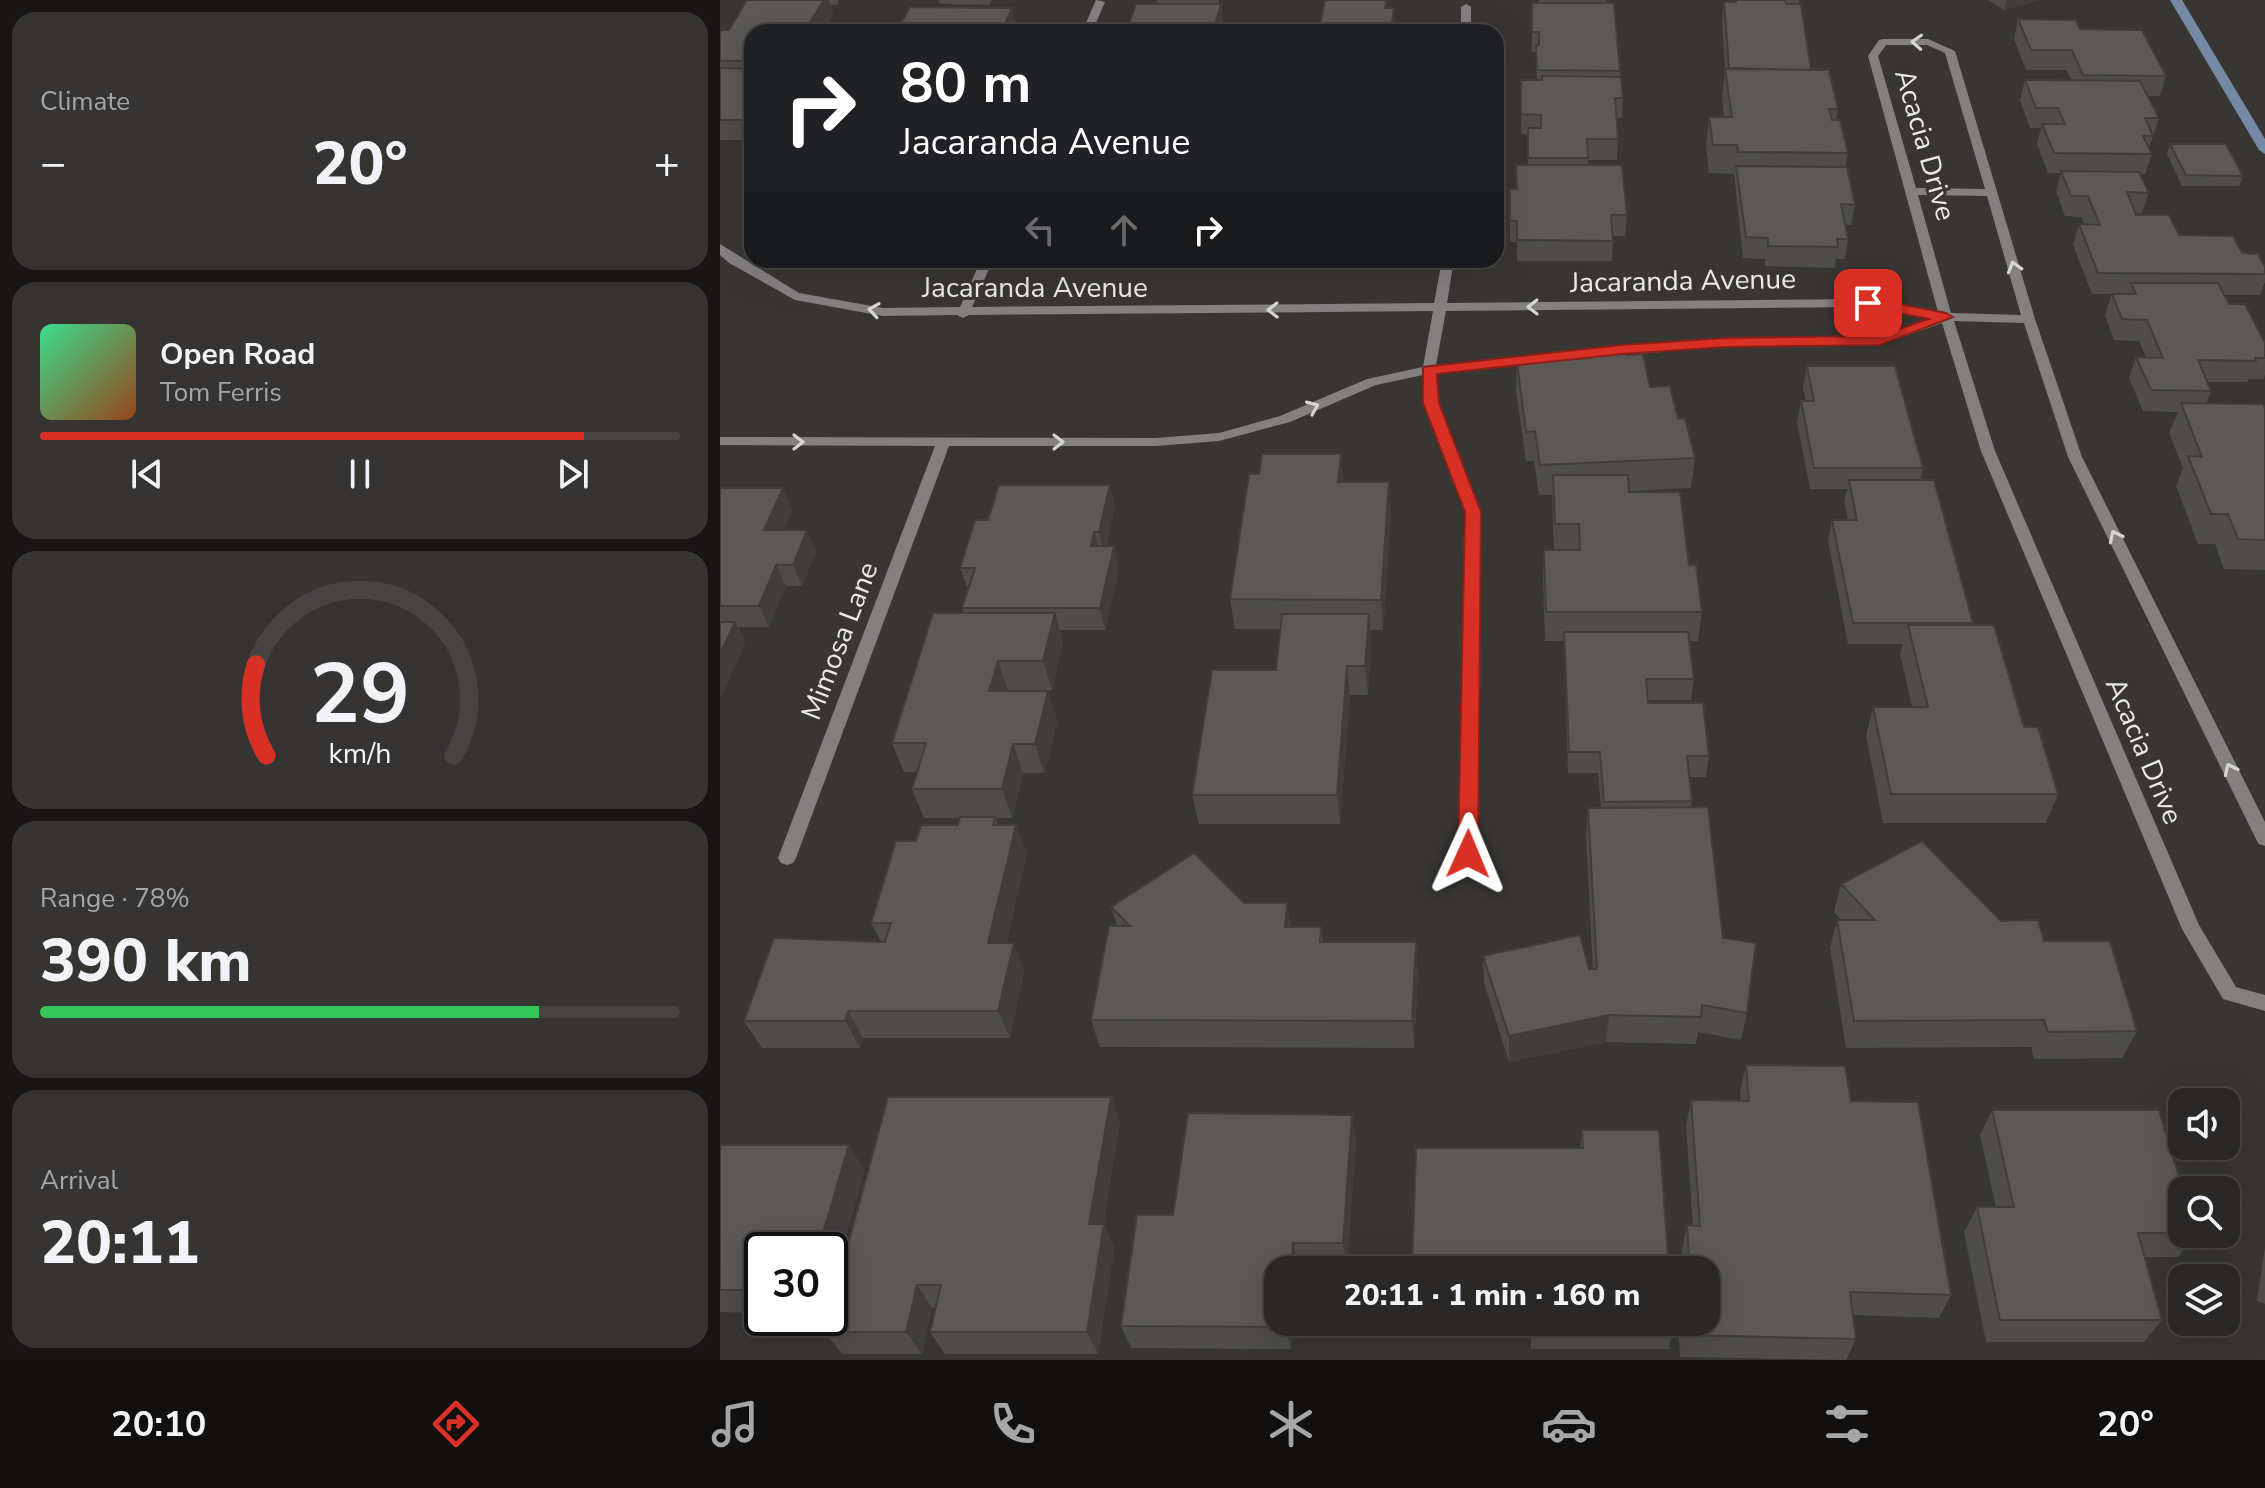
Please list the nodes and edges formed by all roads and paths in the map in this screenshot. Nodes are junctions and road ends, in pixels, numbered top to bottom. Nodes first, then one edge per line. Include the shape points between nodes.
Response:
1 (1100, 2) edge
2 (1466, 7) dead end
3 (1090, 24) edge
4 (1466, 24) edge
5 (1910, 191) junction
6 (1992, 193) junction
7 (720, 248) edge
8 (744, 266) edge
9 (747, 268) edge
10 (983, 268) edge
11 (1446, 268) edge
12 (1438, 308) junction
13 (963, 314) junction
14 (1946, 317) junction
15 (2029, 319) junction
16 (1429, 370) junction
17 (720, 441) edge
18 (943, 443) junction
19 (2265, 839) edge
20 (1468, 854) dead end
21 (787, 858) dead end
22 (2265, 1003) edge

1 - 3 street
2 - 4 street
5 - 6 street
6 -> 5 street, Acacia Drive via 1950,51 1928,42 1883,42 1873,56
5 - 14 street, Acacia Drive
15 -> 6 street, Acacia Drive
8 -> 7 street, Jacaranda Avenue
13 -> 9 street, Jacaranda Avenue via 883,312 795,296
10 - 13 street
11 - 12 street
12 -> 13 street, Jacaranda Avenue
14 -> 12 street, Jacaranda Avenue via 1868,303
12 - 16 street
14 - 15 street
14 - 16 street via 1880,341 1725,342
14 - 22 street, Acacia Drive via 1988,451 2191,929 2230,993
19 -> 15 street, Acacia Drive via 2075,457
18 -> 16 street via 1219,437 1285,419 1372,382
16 - 20 street via 1431,403 1473,512
17 -> 18 street
18 - 21 street, Mimosa Lane

